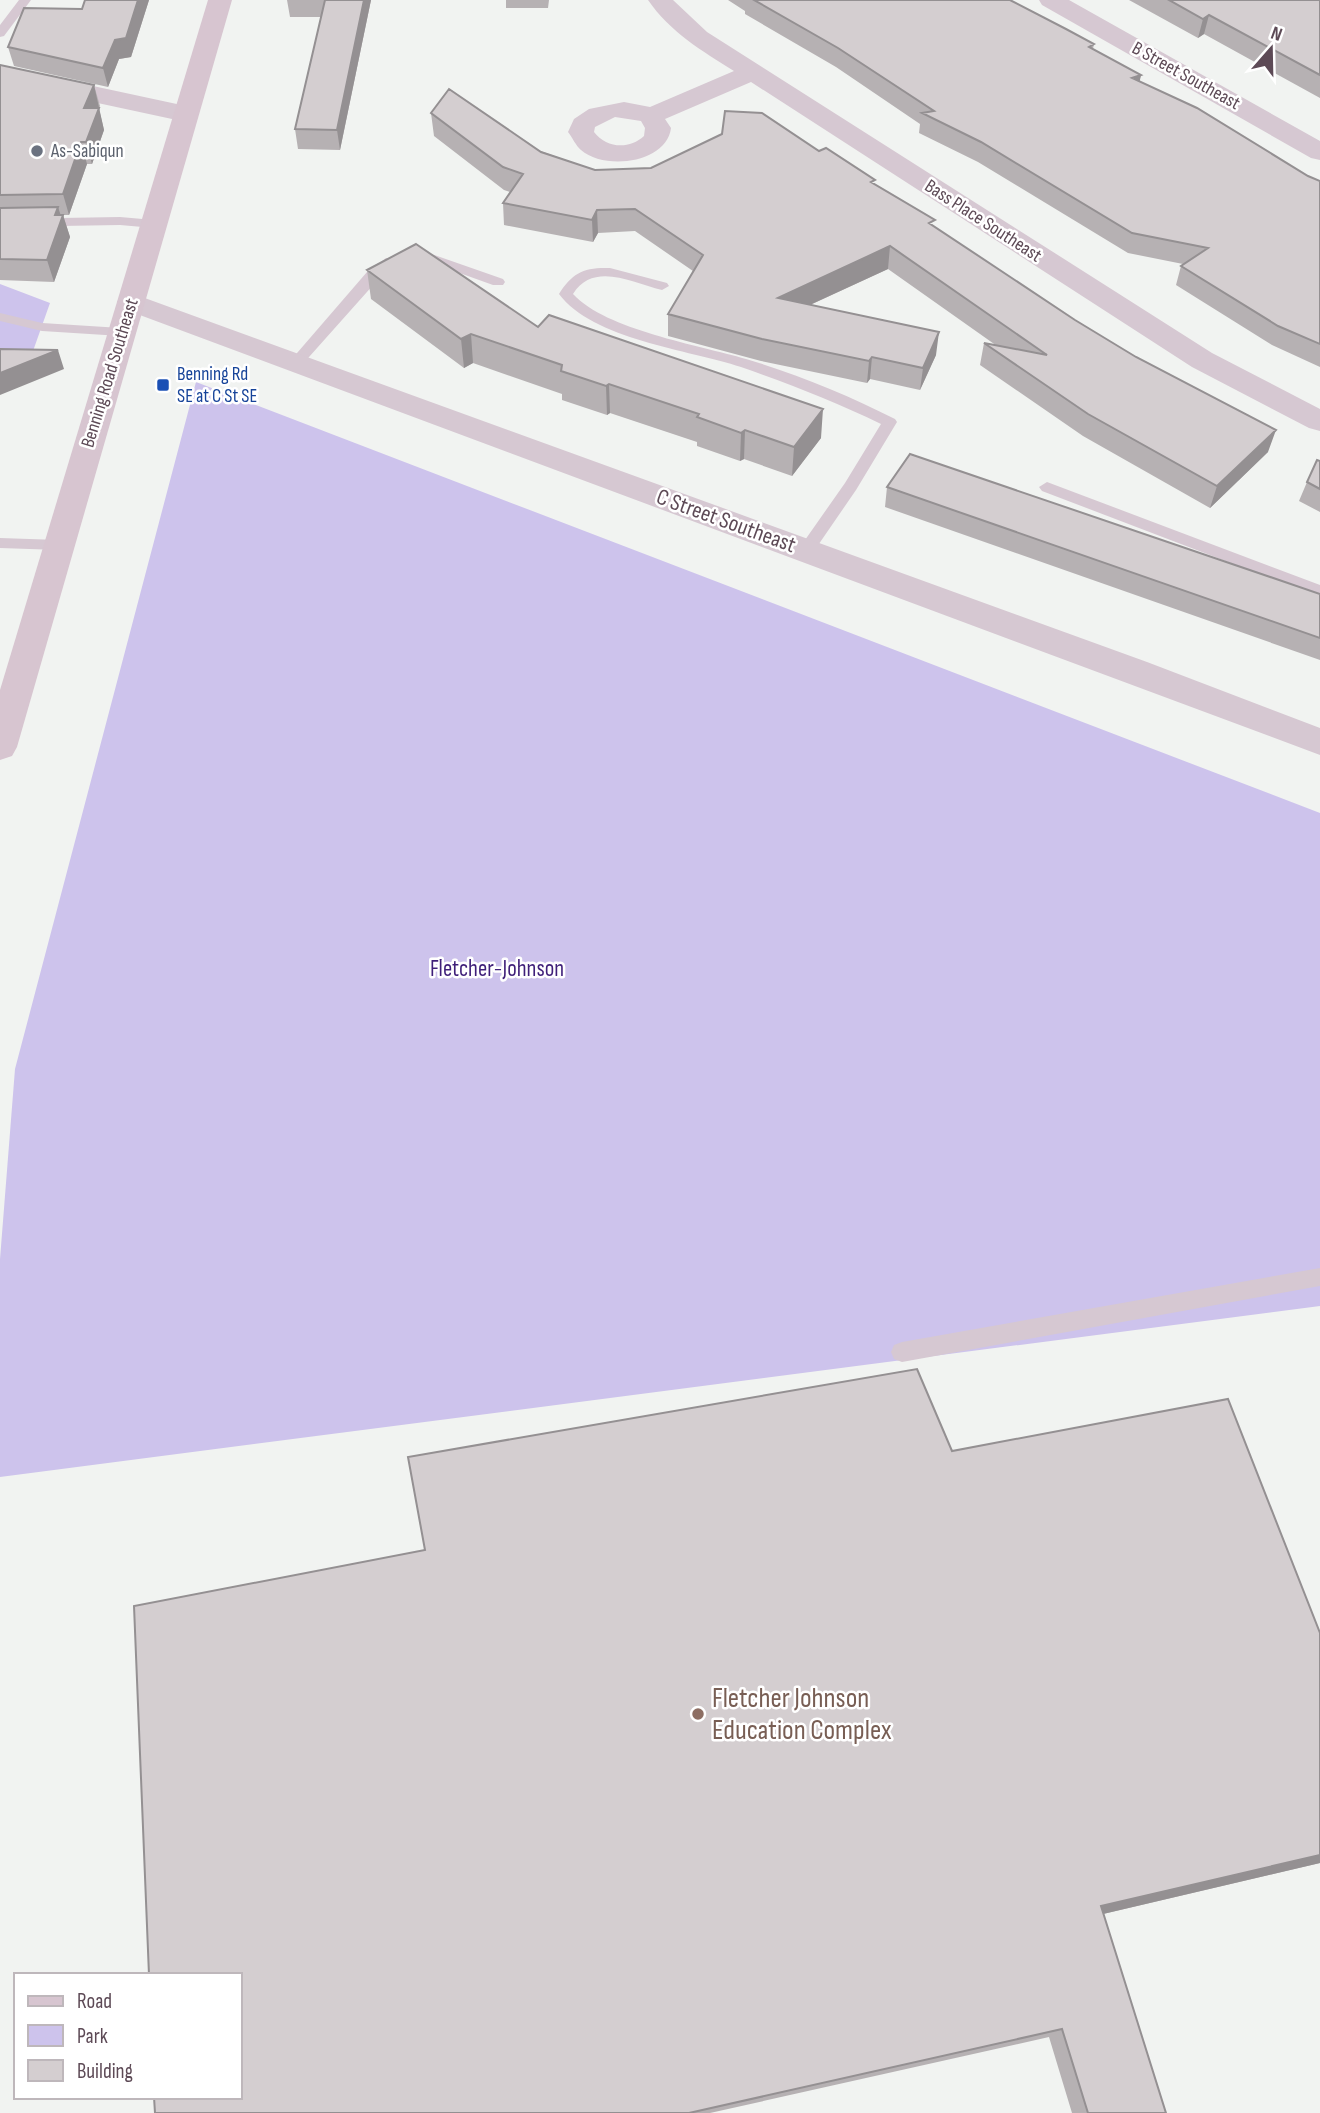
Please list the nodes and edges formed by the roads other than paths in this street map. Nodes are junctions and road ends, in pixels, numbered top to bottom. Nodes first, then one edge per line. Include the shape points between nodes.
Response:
1 (25, 0) edge
2 (220, 0) edge
3 (660, 0) edge
4 (1051, 0) edge
5 (0, 33) edge
6 (753, 72) junction
7 (0, 74) edge
8 (186, 114) junction
9 (650, 116) dead end
10 (1320, 152) edge
11 (0, 223) edge
12 (154, 224) junction
13 (498, 282) dead end
14 (662, 286) dead end
15 (131, 302) junction
16 (0, 317) edge
17 (121, 332) junction
18 (296, 363) junction
19 (1320, 421) edge
20 (1047, 487) dead end
21 (0, 543) edge
22 (59, 545) junction
23 (806, 550) junction
24 (1320, 591) edge
25 (1320, 742) edge
26 (0, 747) edge
27 (1320, 1277) edge
28 (902, 1352) dead end

1 - 5 lane
2 - 8 main road, Benning Road Southeast
3 - 6 street, Bass Place Southeast via 690,31
4 - 10 street, B Street Southeast
6 - 9 street
6 - 19 street, Bass Place Southeast via 1202,360
7 - 8 street
8 - 12 main road, Benning Road Southeast
11 - 12 lane
12 - 15 main road, Benning Road Southeast
13 - 18 lane via 413,252 394,255
14 - 23 lane via 591,273 577,277 566,294 580,310 653,340 743,363 890,422
15 - 17 main road, Benning Road Southeast
15 - 18 street, C Street Southeast
16 - 17 lane via 42,327
17 - 22 main road, Benning Road Southeast
18 - 23 street, C Street Southeast
20 - 24 lane
21 - 22 lane
22 - 26 main road, Benning Road Southeast
23 - 25 street, C Street Southeast
27 - 28 lane

